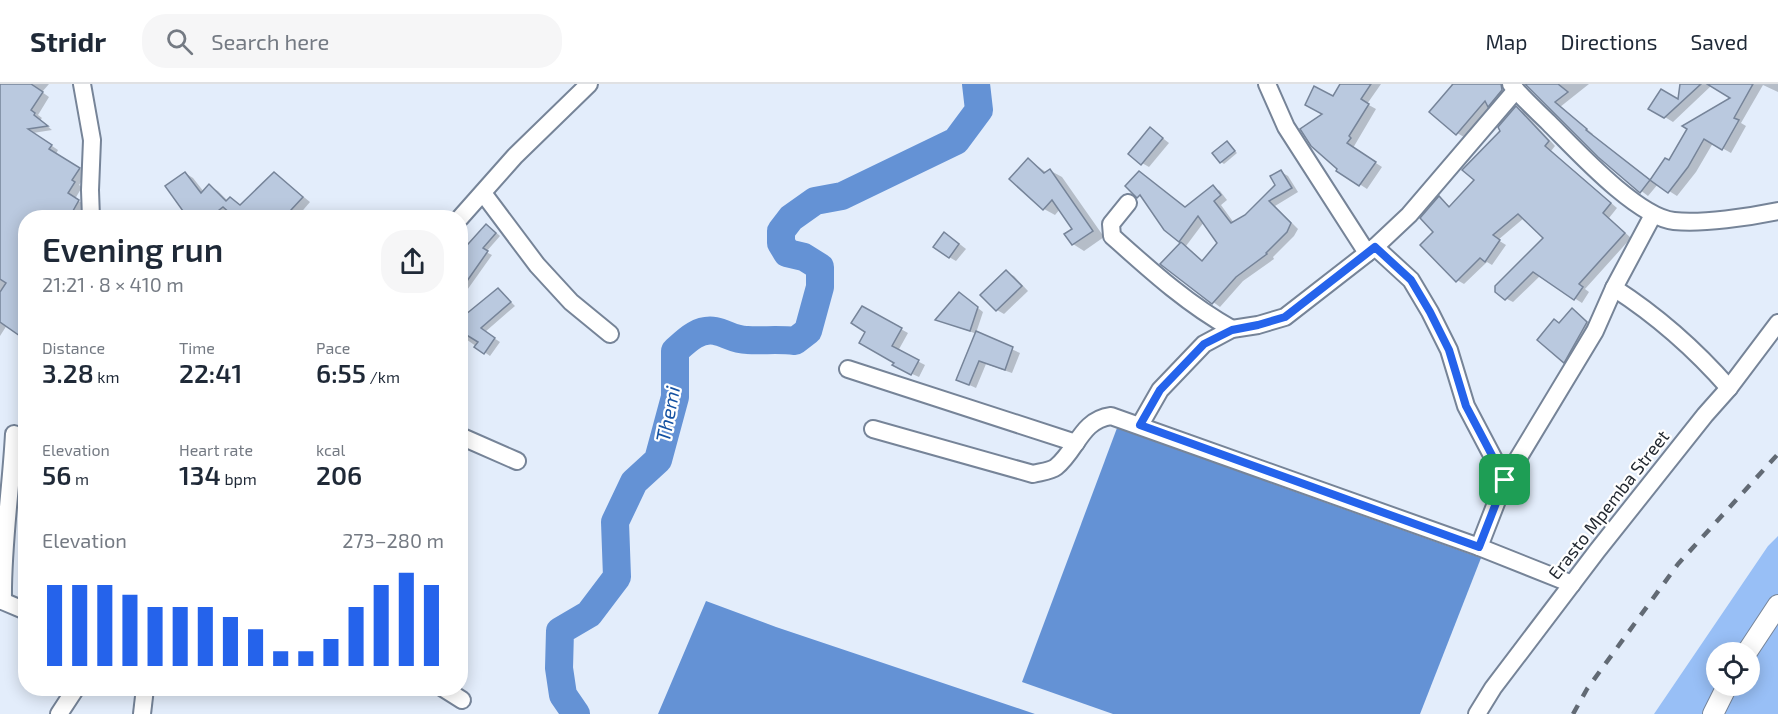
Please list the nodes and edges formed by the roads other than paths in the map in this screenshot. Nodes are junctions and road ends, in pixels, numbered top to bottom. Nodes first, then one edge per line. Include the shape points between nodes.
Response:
1 (82, 84) edge
2 (589, 84) edge
3 (1267, 84) edge
4 (1514, 87) edge
5 (483, 193) junction
6 (1128, 203) dead end
7 (91, 210) edge
8 (467, 210) edge
9 (1778, 211) edge
10 (1653, 215) junction
11 (1371, 250) junction
12 (1614, 288) junction
13 (1778, 323) edge
14 (1232, 330) junction
15 (610, 334) dead end
16 (848, 369) dead end
17 (1729, 388) junction
18 (1140, 425) junction
19 (873, 429) dead end
20 (14, 434) dead end
21 (468, 440) edge
22 (1076, 443) junction
23 (517, 461) dead end
24 (1505, 480) junction
25 (1479, 547) junction
26 (1572, 584) junction
27 (2, 601) edge
28 (1778, 605) edge
29 (18, 608) edge
30 (1754, 642) edge
31 (71, 696) edge
32 (144, 696) edge
33 (456, 696) edge
34 (1722, 696) edge
35 (462, 700) dead end
36 (59, 714) edge
37 (142, 714) edge
38 (1477, 714) edge
39 (1713, 714) edge

1 - 7 street via 93,140
2 - 5 street
3 - 11 street via 1286,127
4 - 10 street via 1600,172
4 - 11 street via 1409,215
5 - 8 street
5 - 15 street via 537,265 571,302
6 - 14 street via 1111,224 1112,236 1171,288
9 - 10 street via 1672,221
10 - 12 street
11 - 14 street via 1285,317
11 - 24 street via 1411,280 1430,312 1449,350 1466,406
12 - 17 street via 1691,346
12 - 24 street via 1595,331
13 - 17 street, Erasto Mpemba Street
14 - 18 street via 1204,344 1180,367 1160,390
16 - 22 street
17 - 26 street, Erasto Mpemba Street
18 - 22 street via 1112,416 1102,417
18 - 25 street
19 - 22 street via 1033,474 1055,468
20 - 27 street
21 - 23 street
24 - 25 street
25 - 26 street
26 - 38 street, Erasto Mpemba Street
27 - 29 street
28 - 30 street
31 - 36 street
32 - 37 street
33 - 35 street
34 - 39 street

